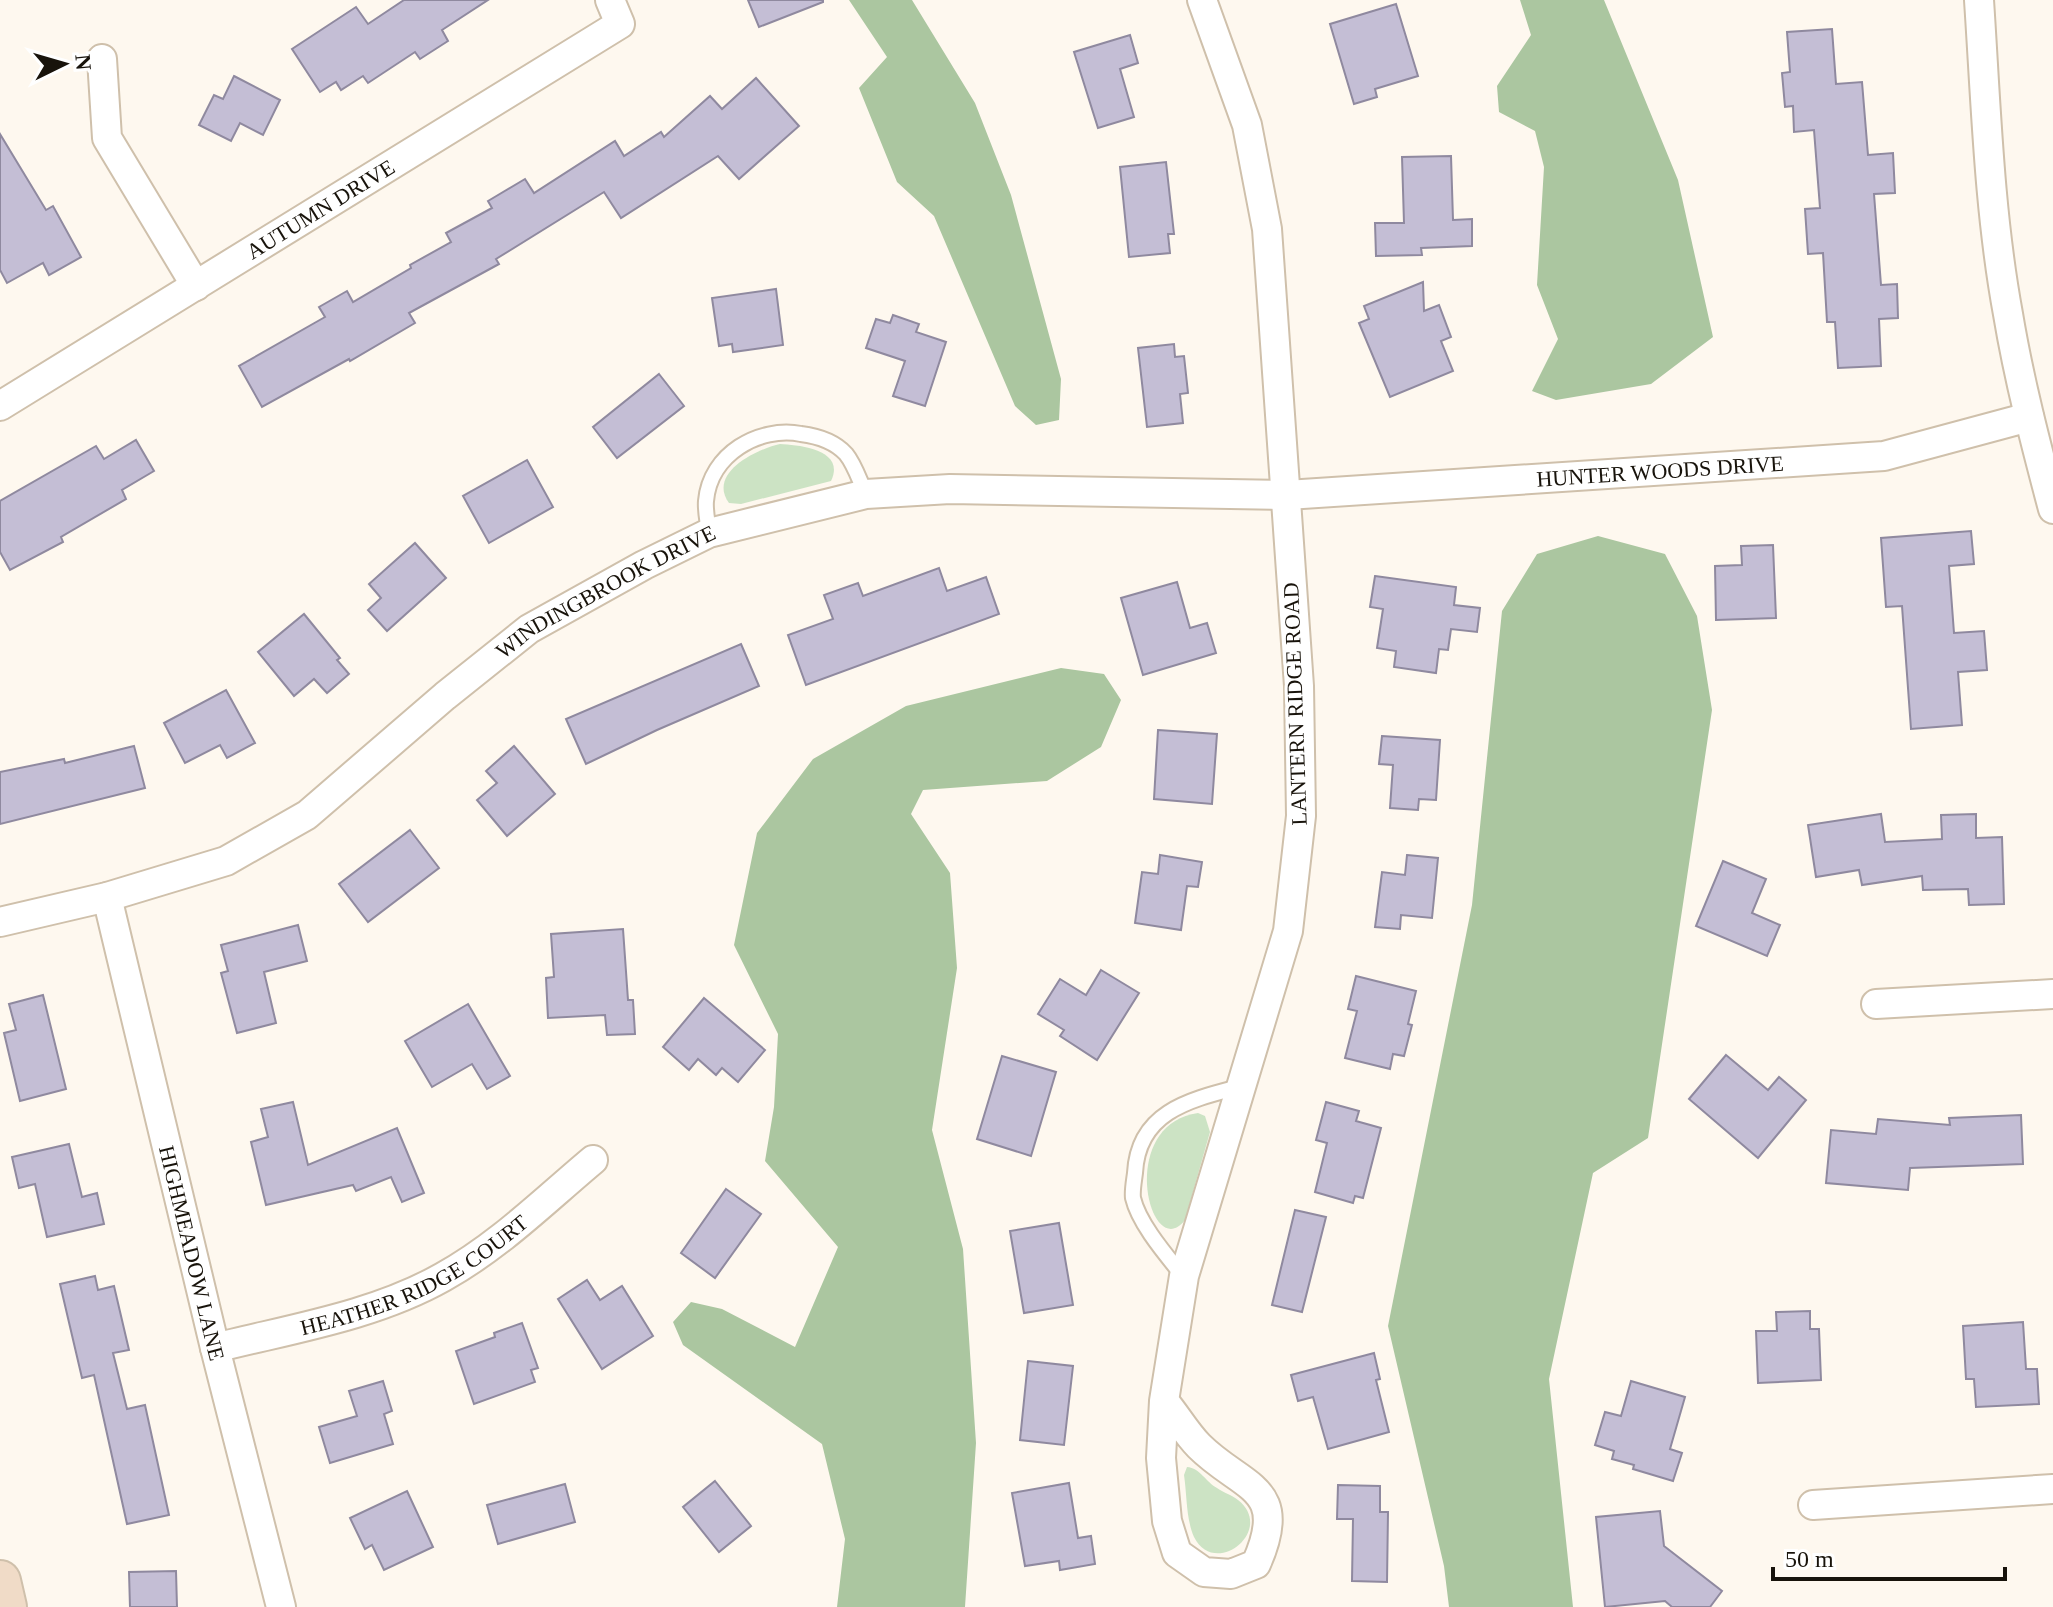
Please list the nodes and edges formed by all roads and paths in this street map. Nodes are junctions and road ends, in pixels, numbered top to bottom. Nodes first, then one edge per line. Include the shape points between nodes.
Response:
1 (610, 0) edge
2 (1202, 0) edge
3 (1979, 0) edge
4 (102, 59) dead end
5 (196, 286) junction
6 (0, 406) edge
7 (2029, 417) junction
8 (866, 494) junction
9 (1287, 495) junction
10 (2053, 509) edge
11 (709, 533) junction
12 (107, 897) junction
13 (0, 922) edge
14 (2053, 994) edge
15 (1876, 1004) dead end
16 (1239, 1087) junction
17 (593, 1160) dead end
18 (1184, 1276) junction
19 (215, 1348) junction
20 (1164, 1401) junction
21 (2053, 1489) edge
22 (1813, 1505) dead end
23 (0, 1581) edge
24 (6, 1607) edge
25 (281, 1607) edge

1 - 5 street, AUTUMN DRIVE via 620,24
2 - 9 street, LANTERN RIDGE ROAD via 1247,125 1267,229
3 - 7 street via 1993,203 2007,313
4 - 5 street via 107,138
5 - 6 street, AUTUMN DRIVE
7 - 9 street, HUNTER WOODS DRIVE via 1884,456
7 - 10 street
8 - 9 street, WINDINGBROOK DRIVE via 950,489
8 - 11 street, WINDINGBROOK DRIVE
8 - 11 lane via 846,454 821,437 785,431 755,436 730,453 714,475 706,501
9 - 16 street, LANTERN RIDGE ROAD via 1301,816 1288,931
11 - 12 street, WINDINGBROOK DRIVE via 529,629 307,815 226,861
12 - 13 street, WINDINGBROOK DRIVE
12 - 19 street, HIGHMEADOW LANE
14 - 15 street
16 - 18 street, LANTERN RIDGE ROAD
16 - 18 lane via 1189,1100 1154,1121 1135,1158 1133,1198 1151,1236
17 - 19 street, HEATHER RIDGE COURT via 494,1245 441,1278 382,1305
18 - 20 street, LANTERN RIDGE ROAD
19 - 25 street, HIGHMEADOW LANE
20 - 20 street, LANTERN RIDGE ROAD via 1199,1446 1251,1484 1267,1507 1268,1538 1256,1564 1231,1574 1204,1572 1177,1553 1167,1521 1161,1458
21 - 22 street
23 - 24 street

